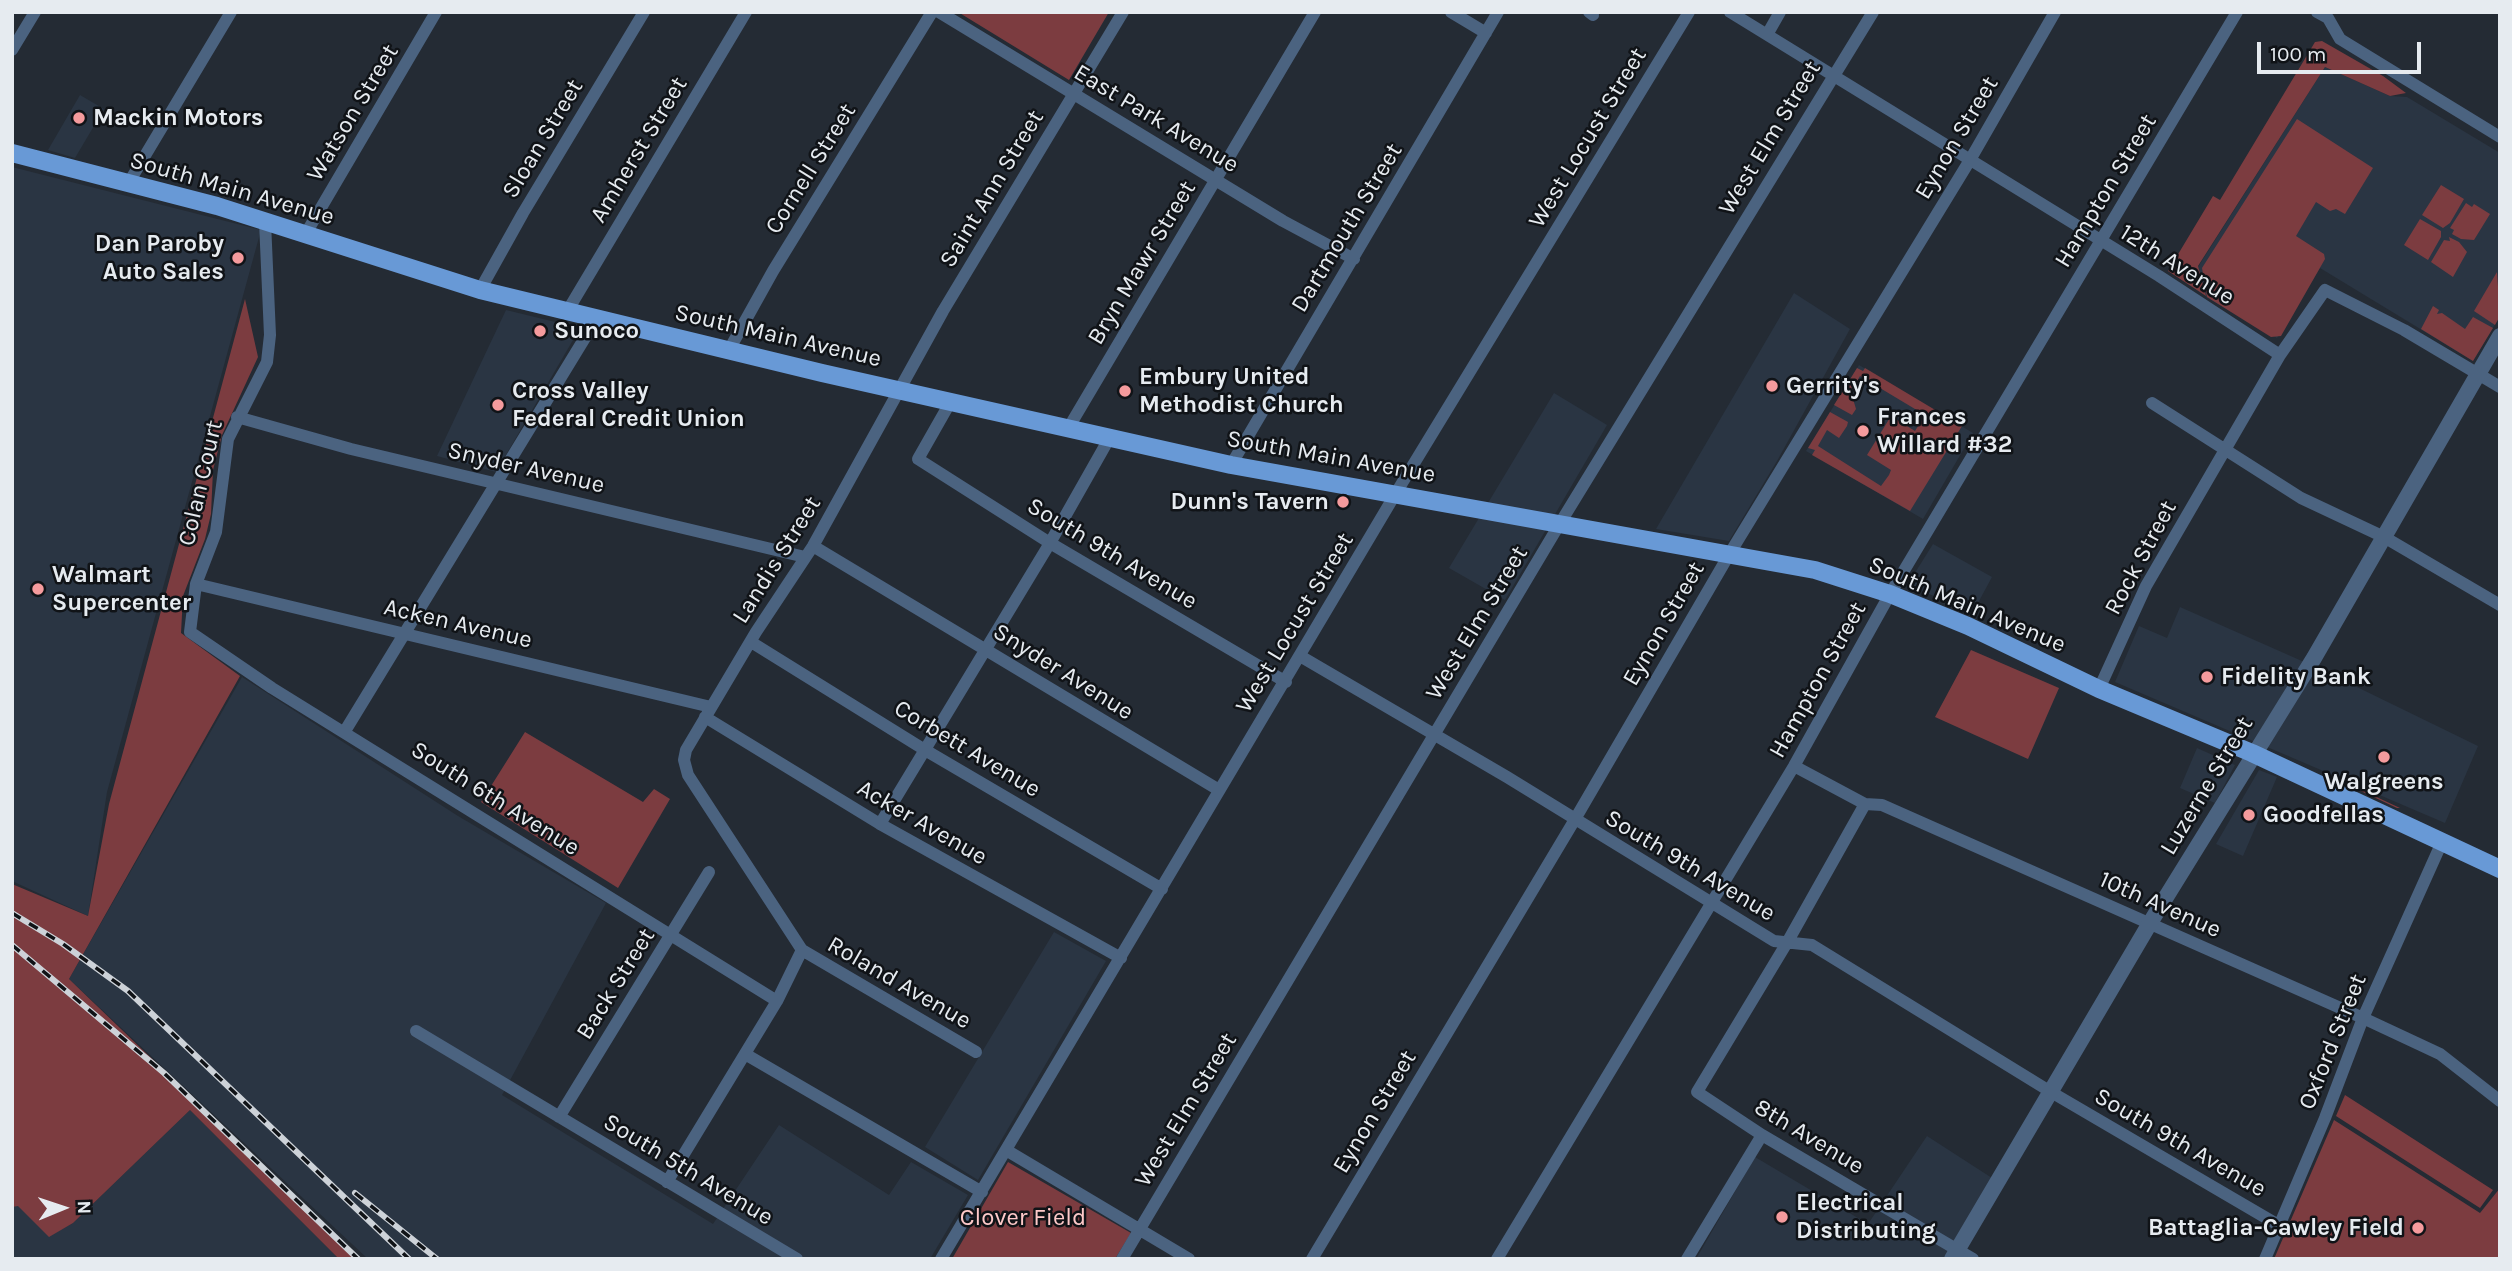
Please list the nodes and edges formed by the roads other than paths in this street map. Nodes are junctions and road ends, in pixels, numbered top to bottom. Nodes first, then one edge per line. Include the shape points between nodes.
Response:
1 (35, 12) edge
2 (231, 12) edge
3 (436, 12) edge
4 (644, 12) edge
5 (746, 12) edge
6 (932, 12) edge
7 (939, 12) edge
8 (1123, 12) edge
9 (1315, 12) edge
10 (1451, 12) edge
11 (1498, 12) edge
12 (1689, 12) edge
13 (1731, 12) edge
14 (1780, 12) edge
15 (1873, 12) edge
16 (2055, 12) edge
17 (2237, 12) edge
18 (2325, 14) edge
19 (1486, 33) junction
20 (1768, 33) junction
21 (12, 50) edge
22 (1832, 76) junction
23 (1074, 94) junction
24 (2500, 137) edge
25 (12, 153) edge
26 (1970, 160) junction
27 (1217, 180) junction
28 (128, 184) junction
29 (265, 222) junction
30 (305, 235) junction
31 (2100, 242) junction
32 (1354, 259) junction
33 (480, 290) junction
34 (568, 310) junction
35 (597, 318) junction
36 (2500, 336) edge
37 (729, 350) junction
38 (2280, 355) junction
39 (2477, 374) junction
40 (2500, 387) edge
41 (901, 390) junction
42 (951, 401) junction
43 (2152, 403) dead end
44 (237, 418) junction
45 (1069, 427) junction
46 (1110, 436) junction
47 (2224, 450) junction
48 (1231, 465) junction
49 (496, 482) junction
50 (1396, 493) junction
51 (1559, 525) junction
52 (2384, 537) junction
53 (1050, 543) junction
54 (813, 546) junction
55 (1730, 553) junction
56 (805, 557) junction
57 (196, 584) junction
58 (1890, 594) junction
59 (2500, 606) edge
60 (190, 632) joint
61 (405, 632) junction
62 (751, 642) junction
63 (986, 648) junction
64 (1300, 656) junction
65 (1286, 682) junction
66 (2099, 689) junction
67 (708, 712) junction
68 (345, 731) junction
69 (1435, 735) junction
70 (686, 750) joint
71 (925, 750) junction
72 (2252, 753) junction
73 (1794, 766) junction
74 (1219, 790) junction
75 (1865, 804) junction
76 (1574, 821) junction
77 (880, 824) junction
78 (2442, 842) junction
79 (2500, 869) edge
80 (709, 872) dead end
81 (1162, 889) junction
82 (1711, 901) junction
83 (2150, 923) junction
84 (671, 934) junction
85 (1788, 941) junction
86 (802, 950) junction
87 (1121, 958) junction
88 (777, 1001) junction
89 (2363, 1017) junction
90 (416, 1031) dead end
91 (976, 1052) dead end
92 (745, 1054) junction
93 (2051, 1092) junction
94 (2500, 1101) edge
95 (559, 1117) junction
96 (1762, 1135) junction
97 (1006, 1150) junction
98 (667, 1182) junction
99 (982, 1192) junction
100 (2280, 1226) junction
101 (1140, 1229) junction
102 (1954, 1255) edge
103 (797, 1259) edge
104 (941, 1259) edge
105 (1122, 1259) edge
106 (1189, 1259) edge
107 (1312, 1259) edge
108 (1497, 1259) edge
109 (1687, 1259) edge
110 (1973, 1259) edge
111 (2265, 1259) edge

1 - 21 street
2 - 28 street
3 - 30 street, Watson Street
4 - 33 street, Sloan Street
5 - 34 street, Amherst Street
6 - 37 street, Cornell Street
7 - 23 street, East Park Avenue
8 - 23 street, Saint Ann Street
9 - 27 street, Bryn Mawr Street
10 - 19 street
11 - 19 street, Dartmouth Street
12 - 50 street, West Locust Street
13 - 20 street, 12th Avenue
14 - 20 street
15 - 22 street, West Elm Street
16 - 26 street, Eynon Street
17 - 31 street, Hampton Street
18 - 24 street via 2340,39
19 - 32 street, Dartmouth Street
20 - 22 street, 12th Avenue
22 - 26 street, 12th Avenue
22 - 51 street, West Elm Street
23 - 27 street, East Park Avenue
23 - 41 street, Saint Ann Street via 943,311
25 - 28 main road, South Main Avenue
26 - 31 street, 12th Avenue
26 - 55 street, Eynon Street
27 - 32 street, East Park Avenue
27 - 45 street, Bryn Mawr Street
28 - 29 main road, South Main Avenue
29 - 30 main road, South Main Avenue
29 - 44 street, Colan Court via 267,362
30 - 33 main road, South Main Avenue
31 - 38 street, 12th Avenue
31 - 58 street, Hampton Street
32 - 48 street, Dartmouth Street
33 - 34 main road, South Main Avenue
34 - 35 main road, South Main Avenue
35 - 37 main road, South Main Avenue
35 - 49 street
36 - 39 street, Luzerne Street
37 - 41 main road, South Main Avenue
38 - 39 street, Rock Street via 2325,290
38 - 47 street, Rock Street
39 - 40 street
39 - 52 street, Luzerne Street
41 - 42 main road, South Main Avenue
41 - 54 street, Landis Street
42 - 45 main road, South Main Avenue
42 - 53 street, South 9th Avenue via 918,459
43 - 47 street
44 - 49 street, Snyder Avenue
44 - 57 street, Colan Court via 228,439 216,532
45 - 46 main road, South Main Avenue
46 - 48 main road, South Main Avenue
46 - 53 street
47 - 52 street via 2301,498
47 - 66 street, Rock Street via 2146,586
48 - 50 main road, South Main Avenue
49 - 56 street, Snyder Avenue
49 - 61 street
50 - 51 main road, South Main Avenue
50 - 64 street, West Locust Street
51 - 55 main road, South Main Avenue
51 - 69 street, West Elm Street
52 - 59 street
52 - 72 street, Luzerne Street
53 - 63 street
53 - 65 street, South 9th Avenue
54 - 56 street, Landis Street
54 - 63 street, Snyder Avenue
55 - 58 main road, South Main Avenue via 1815,570
55 - 76 street, Eynon Street
56 - 62 street, Landis Street
57 - 60 street, Colan Court
57 - 61 street, Acken Avenue
58 - 66 main road, South Main Avenue
58 - 73 street, Hampton Street
60 - 68 street, South 6th Avenue
61 - 67 street, Acken Avenue
61 - 68 street
62 - 67 street, Landis Street
62 - 71 street, Corbett Avenue
63 - 71 street
63 - 74 street, Snyder Avenue
64 - 65 street, West Locust Street
64 - 69 street, South 9th Avenue
65 - 74 street, West Locust Street
66 - 72 main road, South Main Avenue
67 - 70 street, Landis Street
67 - 77 street, Acker Avenue
68 - 84 street, South 6th Avenue
69 - 76 street, South 9th Avenue
69 - 101 street, West Elm Street
70 - 86 street, Roland Avenue via 688,775
71 - 77 street
71 - 81 street, Corbett Avenue
72 - 78 main road, South Main Avenue
72 - 83 street, Luzerne Street
73 - 75 street, 10th Avenue
73 - 82 street, Hampton Street
74 - 81 street, West Locust Street
75 - 83 street, 10th Avenue via 1882,805
75 - 85 street
76 - 82 street, South 9th Avenue
76 - 107 street, Eynon Street
77 - 87 street, Acker Avenue
78 - 79 main road, South Main Avenue
78 - 89 street, Oxford Street
80 - 84 street, Back Street
81 - 87 street, West Locust Street
82 - 85 street, South 9th Avenue via 1774,941
82 - 108 street, Hampton Street
83 - 89 street, 10th Avenue
83 - 93 street, Luzerne Street
84 - 88 street, South 6th Avenue
84 - 95 street, Back Street
85 - 93 street, South 9th Avenue via 1812,945
85 - 96 street, 8th Avenue via 1697,1092
86 - 88 street
86 - 91 street, Roland Avenue
87 - 97 street, West Locust Street
88 - 92 street
89 - 94 street, 10th Avenue via 2440,1054
89 - 100 street, Oxford Street
90 - 95 street, South 5th Avenue
92 - 98 street
92 - 99 street
93 - 100 street, South 9th Avenue
93 - 102 street, Luzerne Street
95 - 98 street, South 5th Avenue
96 - 102 street, 8th Avenue
96 - 109 street
97 - 99 street, West Locust Street
97 - 101 street
98 - 103 street, South 5th Avenue
99 - 104 street, West Locust Street
100 - 111 street, Oxford Street
101 - 105 street, West Elm Street
101 - 106 street
102 - 110 street, 8th Avenue

